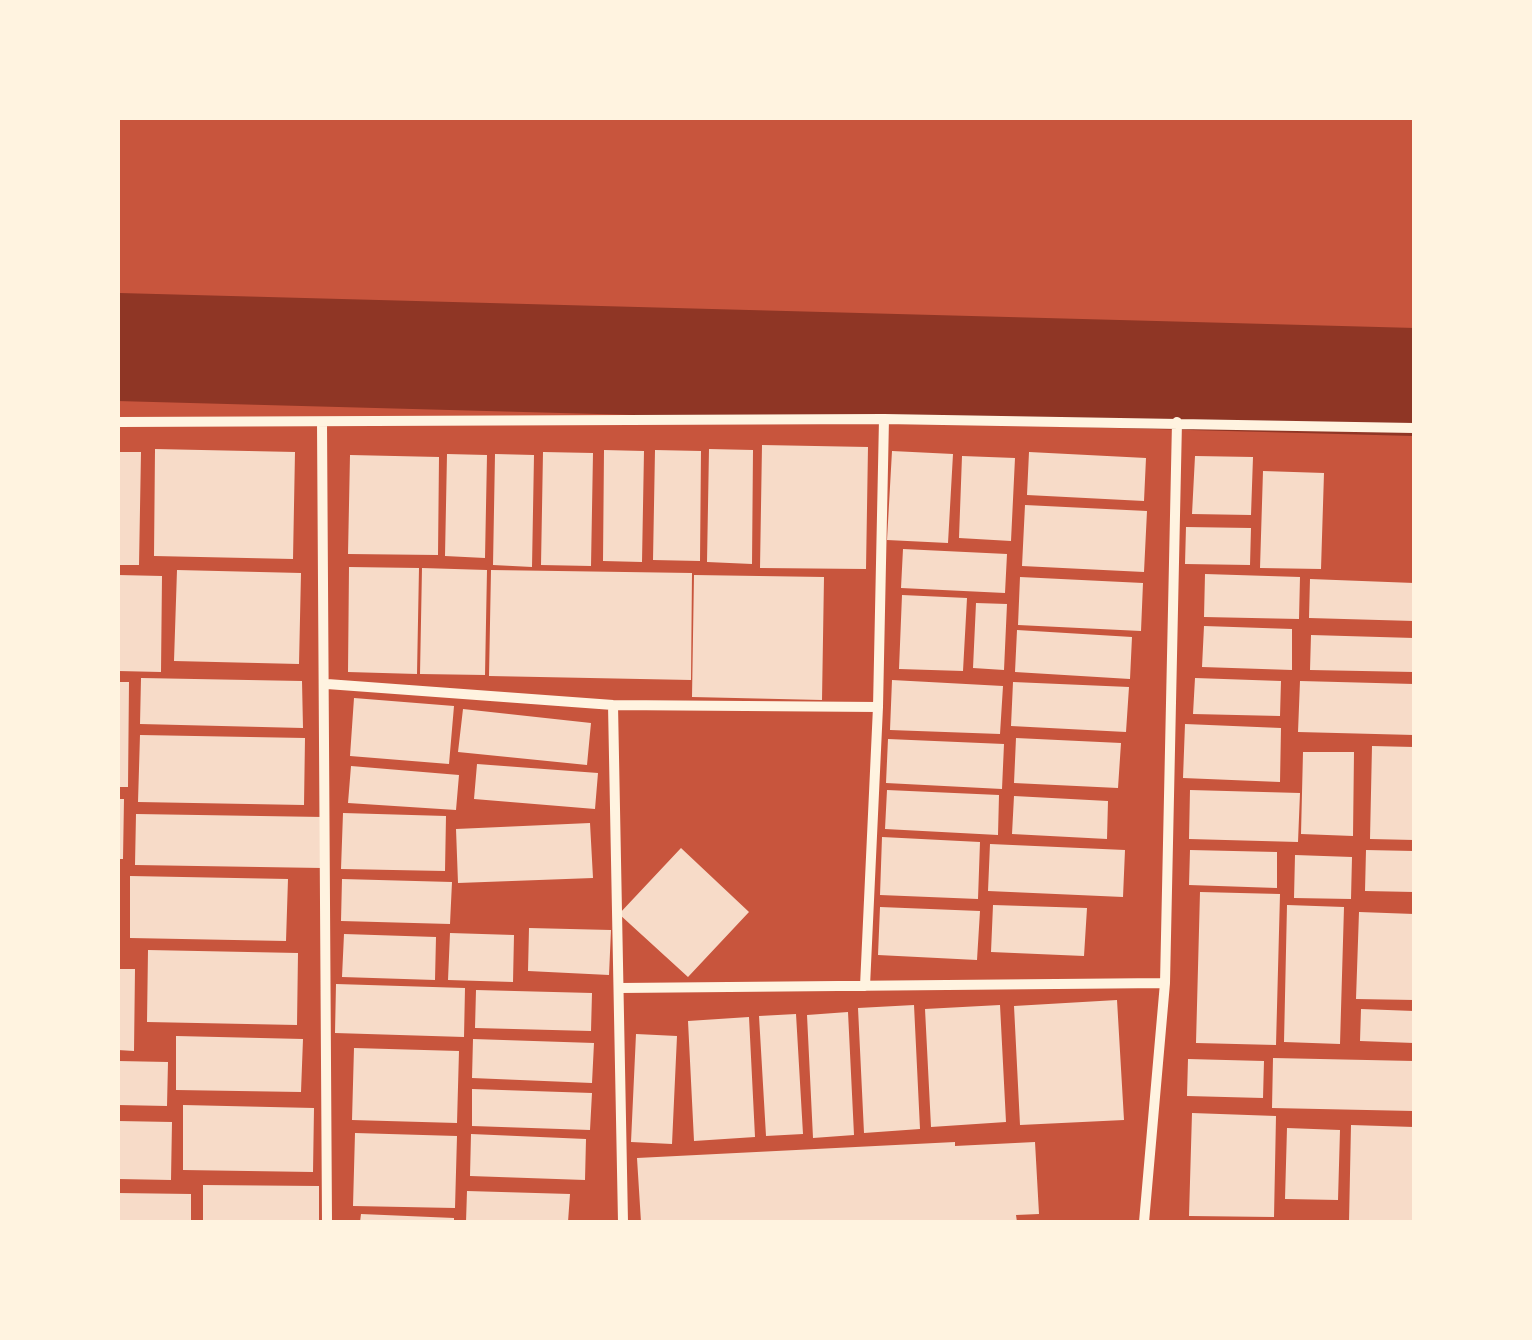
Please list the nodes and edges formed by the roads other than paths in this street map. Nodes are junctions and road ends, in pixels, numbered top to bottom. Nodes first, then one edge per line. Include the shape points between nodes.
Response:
1 (884, 419) junction
2 (118, 422) edge
3 (322, 422) junction
4 (1177, 422) junction
5 (1414, 428) edge
6 (327, 684) junction
7 (613, 705) junction
8 (878, 707) junction
9 (1165, 983) junction
10 (864, 986) junction
11 (620, 988) junction
12 (327, 1222) edge
13 (623, 1222) edge
14 (1144, 1222) edge

1 - 3 street
1 - 4 street
1 - 8 street
2 - 3 street
3 - 6 street
4 - 5 street
4 - 9 street
6 - 7 street
6 - 12 street
7 - 8 street
7 - 11 street
8 - 10 street
9 - 10 street
9 - 14 street
10 - 11 street
11 - 13 street

